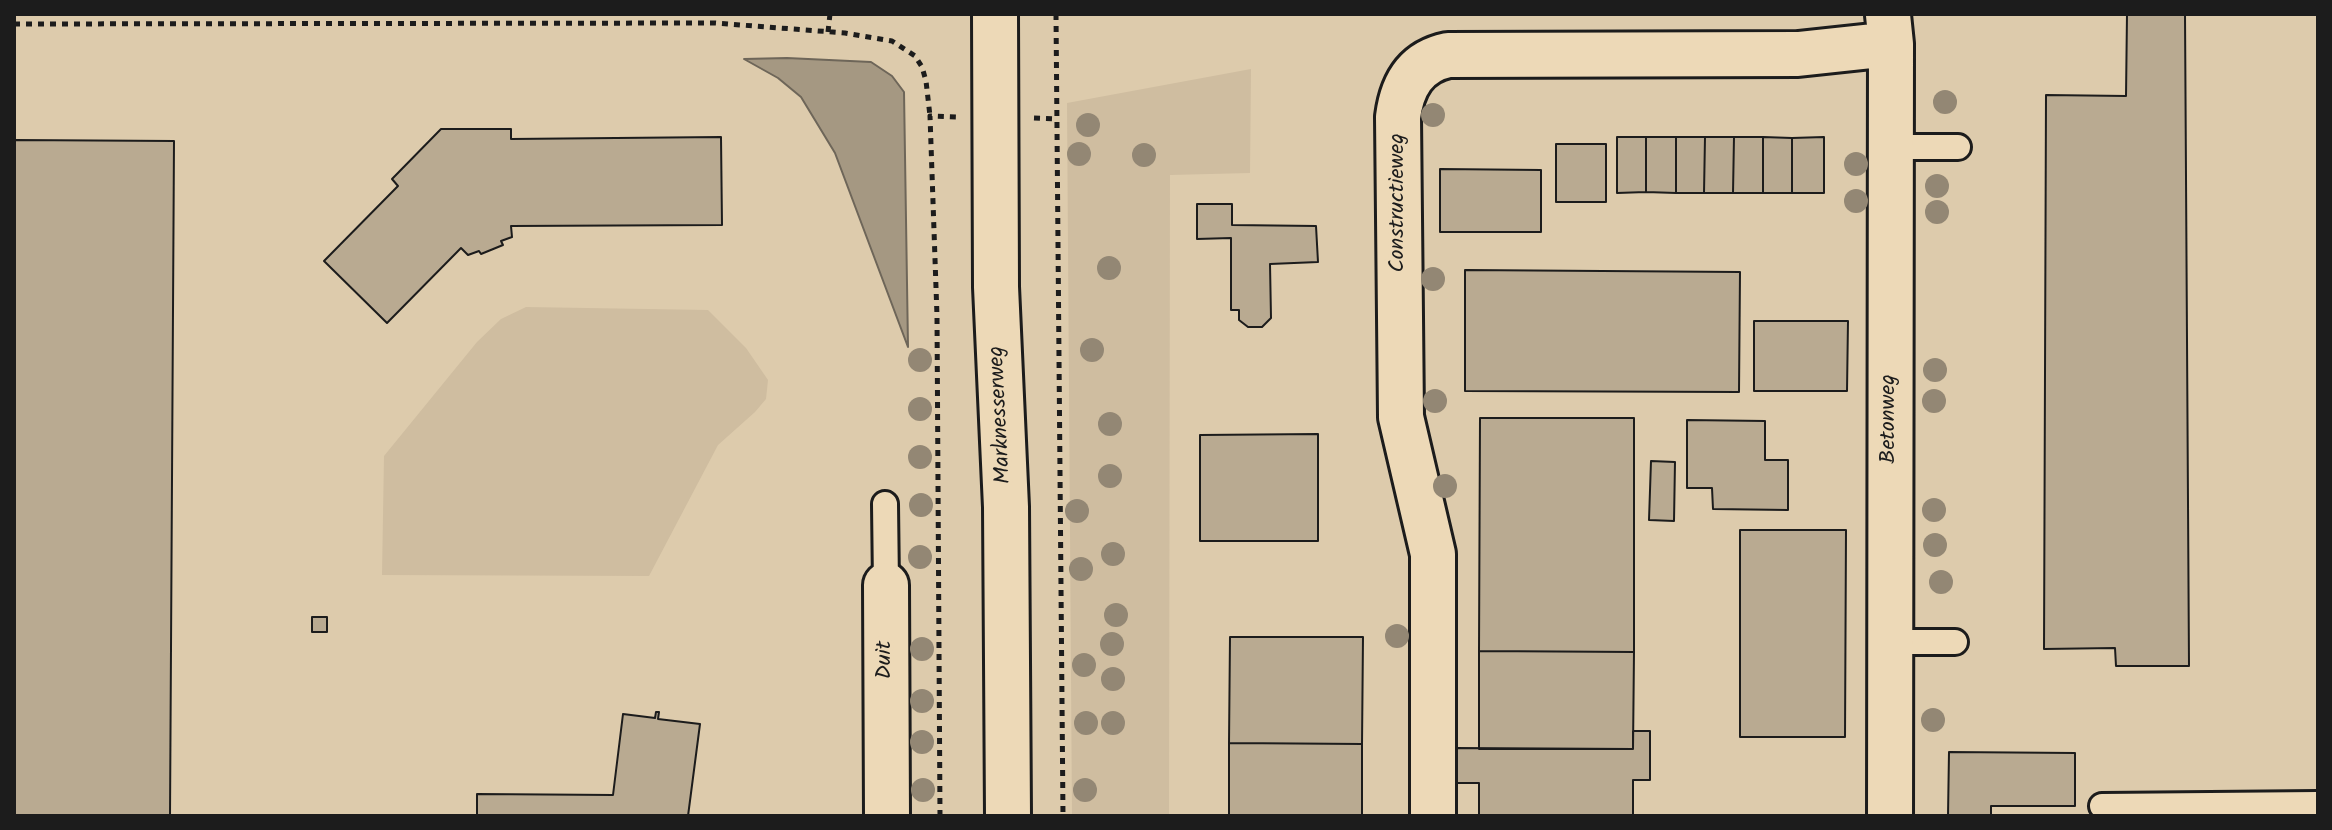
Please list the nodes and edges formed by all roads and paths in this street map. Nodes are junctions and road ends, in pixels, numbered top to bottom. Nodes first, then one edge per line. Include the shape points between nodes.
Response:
1 (830, 14) edge
2 (995, 14) edge
3 (1056, 14) edge
4 (14, 24) edge
5 (1890, 26) edge
6 (828, 32) junction
7 (930, 116) junction
8 (938, 116) dead end
9 (1049, 119) dead end
10 (1057, 119) junction
11 (1890, 147) junction
12 (1958, 147) dead end
13 (885, 504) dead end
14 (886, 585) joint
15 (1890, 642) junction
16 (1955, 642) dead end
17 (2318, 804) edge
18 (2102, 806) dead end
19 (887, 816) edge
20 (940, 816) edge
21 (1008, 816) edge
22 (1063, 816) edge
23 (1433, 816) edge
24 (1890, 816) edge

1 - 6 path
2 - 21 street, Marknesserweg
3 - 10 path
4 - 6 path via 715,23
5 - 11 street, Betonweg
5 - 23 street, Constructieweg via 1798,54 1448,55 1430,60 1412,75 1398,117 1401,417 1433,554
6 - 7 path via 892,41 915,56 926,81
7 - 8 path
7 - 20 path
9 - 10 path
10 - 22 path
11 - 12 lane
11 - 15 street, Betonweg
13 - 14 lane, Duit
14 - 19 street, Duit
15 - 16 lane
15 - 24 street, Betonweg
17 - 18 lane

